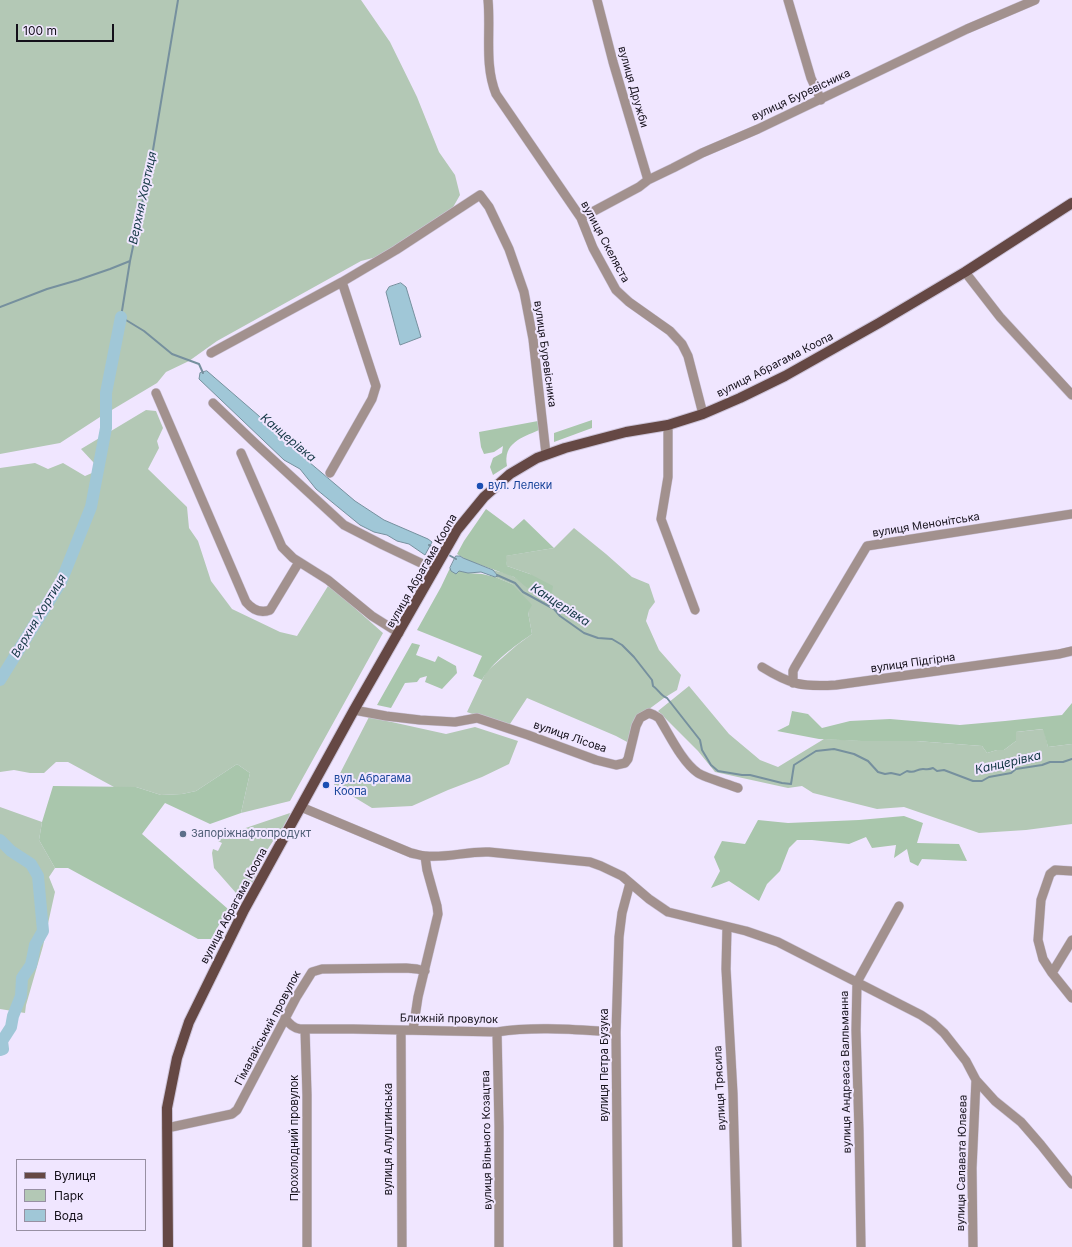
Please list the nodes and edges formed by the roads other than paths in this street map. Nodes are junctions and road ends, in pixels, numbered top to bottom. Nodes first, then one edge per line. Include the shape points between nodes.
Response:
1 (488, 0) edge
2 (597, 0) edge
3 (788, 0) edge
4 (1035, 0) edge
5 (821, 100) junction
6 (648, 180) junction
7 (1072, 203) edge
8 (581, 218) junction
9 (965, 272) junction
10 (342, 282) junction
11 (210, 353) dead end
12 (156, 393) dead end
13 (1072, 395) edge
14 (213, 403) dead end
15 (703, 414) junction
16 (668, 425) junction
17 (241, 453) dead end
18 (546, 454) junction
19 (330, 473) dead end
20 (1072, 514) edge
21 (299, 562) junction
22 (434, 571) junction
23 (695, 610) dead end
24 (399, 633) junction
25 (1072, 651) edge
26 (762, 667) dead end
27 (793, 683) junction
28 (354, 710) junction
29 (738, 788) dead end
30 (301, 807) junction
31 (425, 856) junction
32 (1072, 871) edge
33 (630, 883) junction
34 (899, 906) dead end
35 (727, 927) junction
36 (1072, 940) edge
37 (425, 971) junction
38 (1052, 973) junction
39 (857, 982) junction
40 (1072, 998) edge
41 (285, 1018) junction
42 (305, 1029) junction
43 (401, 1030) junction
44 (413, 1030) junction
45 (497, 1032) junction
46 (616, 1032) junction
47 (976, 1080) junction
48 (167, 1128) junction
49 (1072, 1184) edge
50 (168, 1247) edge
51 (307, 1247) edge
52 (402, 1247) edge
53 (499, 1247) edge
54 (618, 1247) edge
55 (737, 1247) edge
56 (860, 1247) edge
57 (973, 1247) edge

1 - 8 street, вулиця Скеляста via 488,50 496,94
2 - 6 street, вулиця Дружби
3 - 5 street via 811,78
4 - 5 street, вулиця Буревісника via 967,29
5 - 6 street, вулиця Буревісника
6 - 8 street, вулиця Буревісника
7 - 9 main road, вулиця Абрагама Коопа
8 - 15 street, вулиця Скеляста via 616,290 670,331 682,344 688,356
9 - 13 street via 1000,317
9 - 15 main road, вулиця Абрагама Коопа via 785,376
10 - 11 street
10 - 18 street, вулиця Буревісника via 480,195 489,207 509,249 524,292 533,339
10 - 19 street via 376,386
12 - 21 street via 250,607 263,612 270,610
14 - 22 street via 344,525 425,564
15 - 16 main road, вулиця Абрагама Коопа
16 - 18 main road, вулиця Абрагама Коопа via 626,432
16 - 23 street via 668,477 661,519
17 - 21 street via 282,546
18 - 22 main road, вулиця Абрагама Коопа via 510,474 484,497 457,530
20 - 27 street, вулиця Менонітська via 867,546 795,667
21 - 24 street via 328,580 372,616
22 - 24 main road, вулиця Абрагама Коопа
24 - 28 main road, вулиця Абрагама Коопа
25 - 27 street, вулиця Підгірна via 848,684 812,686
26 - 27 street, вулиця Підгірна
28 - 29 street, вулиця Лісова via 420,720 456,722 477,718 616,765 625,763 628,759 636,726 640,718 649,713 659,718 690,766 699,774
28 - 30 main road, вулиця Абрагама Коопа
30 - 31 street via 411,853
30 - 48 main road, вулиця Абрагама Коопа via 244,910 189,1022 172,1076
31 - 33 street via 489,852 590,862 613,871
31 - 37 street via 438,914
32 - 38 street via 1052,871 1041,900 1038,940 1043,959
33 - 35 street via 668,912
33 - 46 street, вулиця Петра Бузука via 618,937
34 - 39 street, вулиця Андреаса Валльманна
35 - 39 street via 778,942
35 - 55 street, вулиця Трясила via 726,969 733,1094
36 - 38 street
37 - 41 street, Гімалайський провулок via 406,968 317,970 312,972
37 - 44 street
38 - 40 street
39 - 47 street via 933,1023 966,1061
39 - 56 street, вулиця Андреаса Валльманна
41 - 42 street, Ближній провулок via 295,1028
41 - 48 street, Гімалайський провулок via 237,1110 232,1114
42 - 43 street, Ближній провулок
42 - 51 street, Прохолодний провулок
43 - 44 street, Ближній провулок
43 - 52 street, вулиця Алуштинська
44 - 45 street, Ближній провулок
45 - 46 street, Ближній провулок
45 - 53 street, вулиця Вільного Козацтва
46 - 54 street, вулиця Петра Бузука
47 - 49 street via 995,1101 1021,1122
47 - 57 street, вулиця Салавата Юлаєва via 972,1168
48 - 50 main road, вулиця Абрагама Коопа

